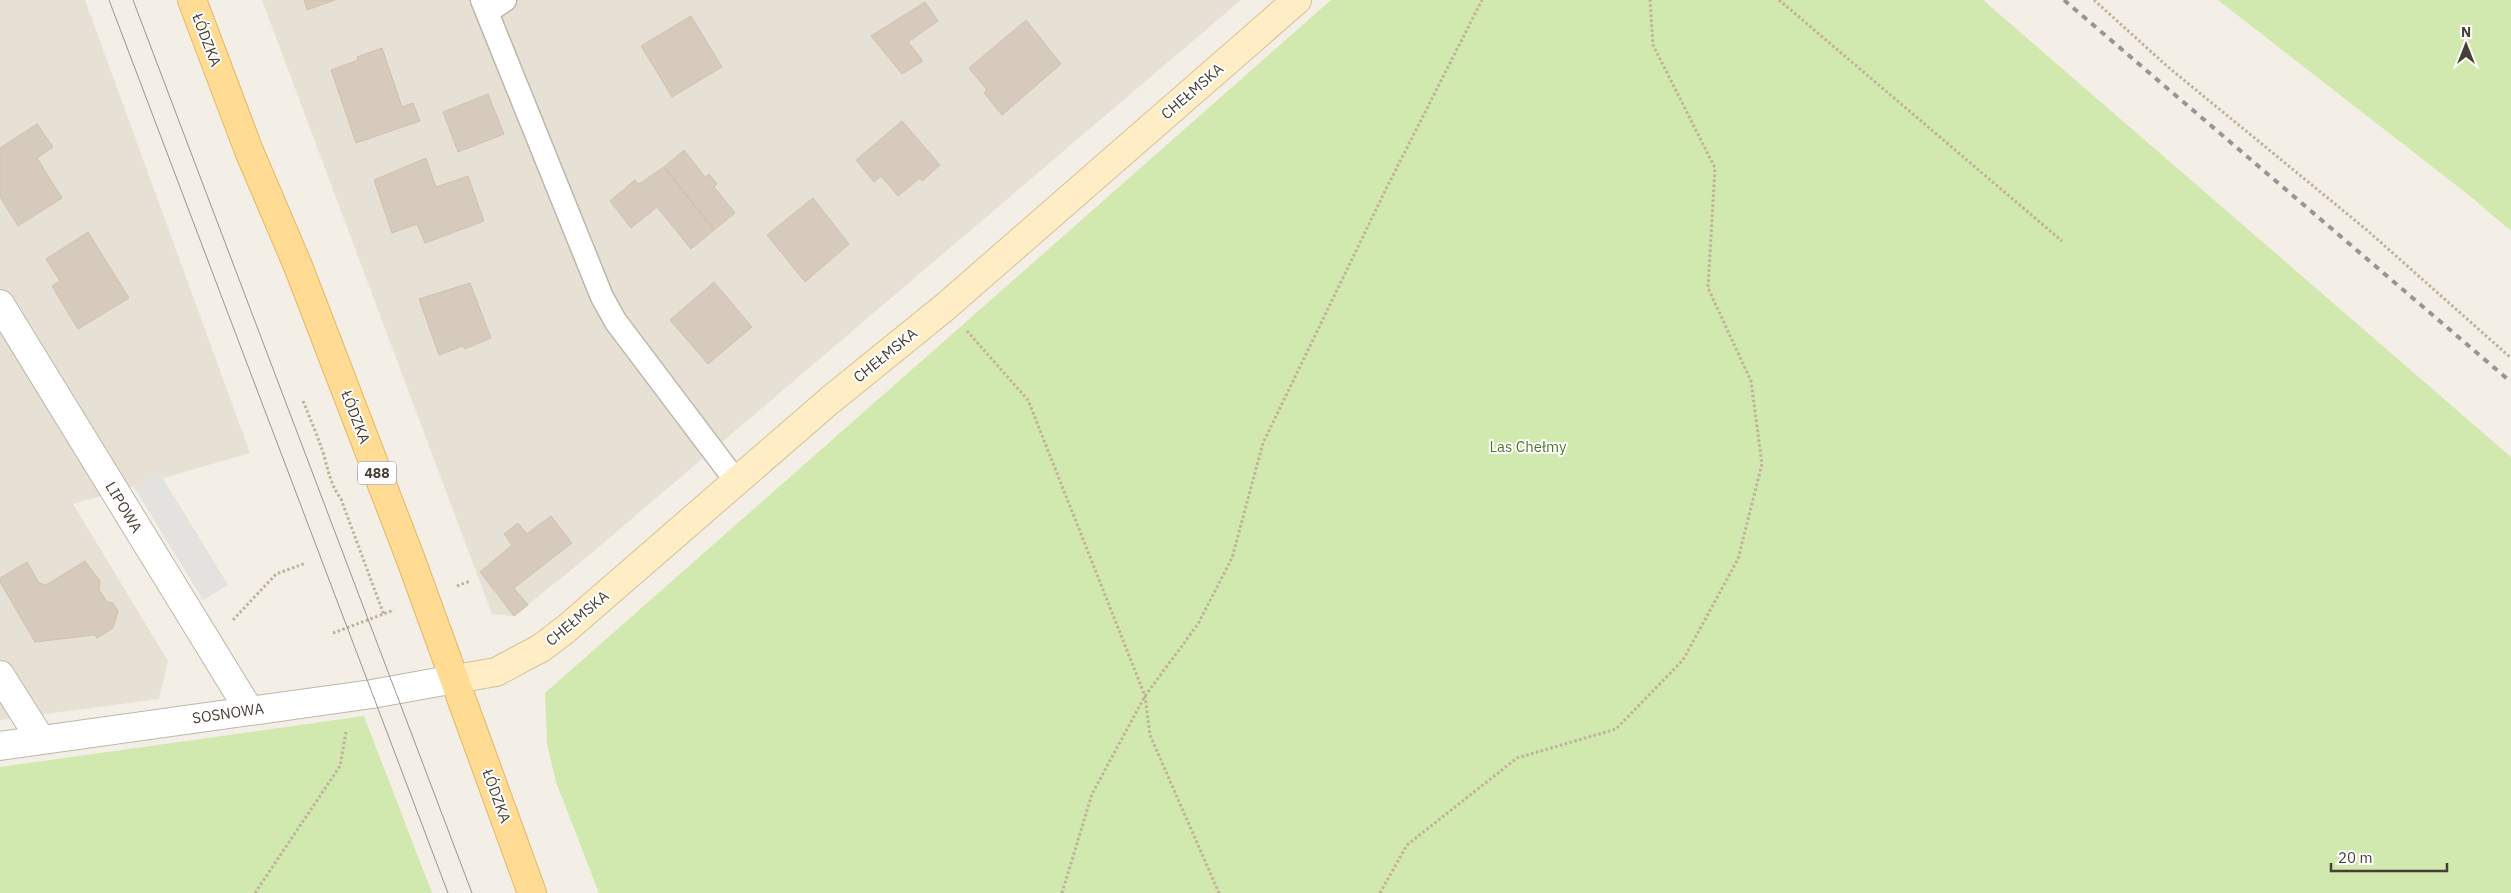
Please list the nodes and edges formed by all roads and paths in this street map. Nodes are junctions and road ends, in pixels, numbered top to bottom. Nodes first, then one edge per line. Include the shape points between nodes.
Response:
1 (192, 0) edge
2 (1298, 0) edge
3 (1482, 0) edge
4 (1650, 0) edge
5 (1779, 0) edge
6 (2094, 0) edge
7 (491, 4) edge
8 (2062, 241) dead end
9 (0, 304) edge
10 (944, 307) junction
11 (2511, 358) edge
12 (303, 401) dead end
13 (736, 481) junction
14 (306, 563) dead end
15 (394, 610) dead end
16 (384, 614) junction
17 (333, 633) dead end
18 (209, 646) junction
19 (0, 675) edge
20 (456, 679) junction
21 (1145, 696) junction
22 (249, 710) junction
23 (347, 722) dead end
24 (41, 740) junction
25 (0, 746) edge
26 (255, 893) edge
27 (532, 893) edge
28 (1062, 893) edge
29 (1219, 893) edge
30 (1380, 893) edge

1 - 20 main road, ŁÓDZKA / 488
2 - 10 street, CHEŁMSKA
3 - 21 path via 1263,443 1232,558 1198,624
4 - 30 path via 1652,46 1715,168 1708,288 1751,380 1762,464 1738,559 1683,660 1616,729 1517,758 1407,845
5 - 8 path
6 - 11 path via 2168,67 2368,231
7 - 13 lane via 602,297 616,322
9 - 18 street, LIPOWA
10 - 13 street, CHEŁMSKA
10 - 21 path via 1028,400
12 - 16 path via 324,465 341,499
13 - 20 street, CHEŁMSKA via 541,648 496,672
14 - 18 path via 276,574
15 - 16 path
16 - 17 path
18 - 22 street, LIPOWA
19 - 24 street
20 - 22 street, SOSNOWA
20 - 27 main road, ŁÓDZKA / 488
21 - 28 path via 1092,794
21 - 29 path via 1150,735
22 - 24 street, SOSNOWA
23 - 26 path via 340,766
24 - 25 street, SOSNOWA

